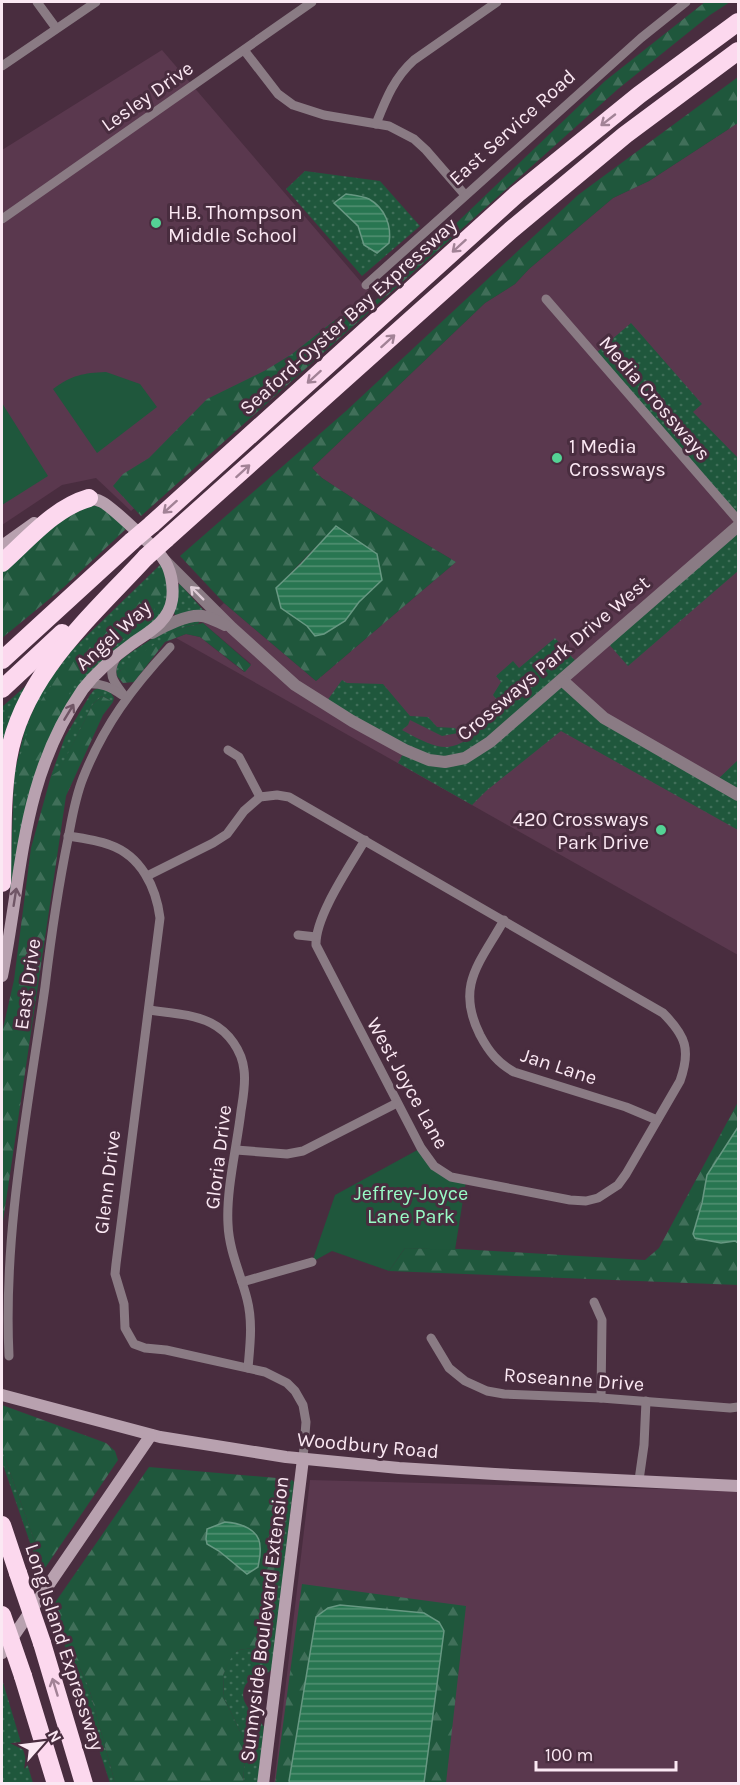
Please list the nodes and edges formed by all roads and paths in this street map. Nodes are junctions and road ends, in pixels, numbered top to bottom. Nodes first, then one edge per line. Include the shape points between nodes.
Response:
1 (37, 2) edge
2 (96, 2) edge
3 (312, 2) edge
4 (498, 2) edge
5 (686, 2) edge
6 (738, 12) edge
7 (738, 22) edge
8 (56, 28) junction
9 (244, 50) junction
10 (738, 51) edge
11 (738, 58) edge
12 (2, 66) edge
13 (639, 95) junction
14 (376, 124) junction
15 (625, 135) junction
16 (465, 195) junction
17 (2, 219) edge
18 (366, 285) dead end
19 (546, 299) dead end
20 (89, 498) junction
21 (738, 520) edge
22 (738, 526) edge
23 (132, 541) junction
24 (2, 546) edge
25 (154, 558) junction
26 (2, 563) edge
27 (232, 628) junction
28 (133, 643) junction
29 (2, 644) edge
30 (170, 646) dead end
31 (118, 656) junction
32 (2, 660) edge
33 (562, 680) junction
34 (87, 684) junction
35 (2, 689) edge
36 (126, 698) junction
37 (228, 750) dead end
38 (738, 795) edge
39 (260, 797) junction
40 (68, 836) junction
41 (365, 840) junction
42 (147, 876) junction
43 (2, 883) edge
44 (504, 920) junction
45 (298, 935) dead end
46 (316, 937) junction
47 (2, 976) edge
48 (149, 1010) junction
49 (397, 1103) junction
50 (657, 1120) junction
51 (236, 1149) junction
52 (312, 1262) dead end
53 (242, 1282) junction
54 (594, 1302) dead end
55 (431, 1338) dead end
56 (9, 1356) dead end
57 (248, 1368) junction
58 (2, 1395) edge
59 (601, 1398) junction
60 (646, 1401) junction
61 (738, 1407) edge
62 (151, 1435) junction
63 (303, 1459) junction
64 (639, 1480) junction
65 (738, 1486) edge
66 (2, 1525) edge
67 (2, 1615) edge
68 (2, 1653) edge
69 (53, 1778) edge
70 (84, 1784) edge
71 (263, 1784) edge

1 - 8 street
2 - 8 street
3 - 9 street, Lesley Drive
4 - 14 street via 404,69
5 - 16 street, East Service Road
6 - 13 highway
7 - 13 highway, Seaford-Oyster Bay Expressway
8 - 12 street
9 - 14 street via 278,94 293,105 324,116
9 - 17 street, Lesley Drive
10 - 15 highway
11 - 15 highway
13 -> 23 highway, Seaford-Oyster Bay Expressway, bridge via 517,194
14 - 16 street via 414,139
25 -> 15 highway, bridge via 166,539 511,230
16 - 18 street, East Service Road
19 - 21 street, Media Crossways
20 - 24 main road via 73,500 55,509
20 - 25 main road, Angel Way via 115,512
20 - 26 highway via 61,511
22 - 33 street, Crossways Park Drive West
23 - 29 highway
23 - 32 highway, Seaford-Oyster Bay Expressway
27 -> 25 street, Crossways Park Drive West
25 - 28 main road, Angel Way via 172,579 172,604 163,620
25 - 35 highway
25 - 43 highway via 60,650 23,710 8,757 4,787
27 - 28 street, Crossways Park Drive West via 195,616
27 - 33 street, Crossways Park Drive West via 295,685 324,705 429,760 453,761 475,753
28 - 31 main road, Angel Way
30 - 36 street, East Drive
31 - 34 main road, Angel Way
31 - 36 street via 111,668 112,677
33 - 38 street via 604,718
34 - 36 street via 107,686
47 -> 34 main road, Angel Way via 38,779 59,728
36 - 40 street, East Drive via 110,721 82,779
37 - 39 street via 239,756
39 - 41 street, West Joyce Lane via 289,797
39 - 42 street via 227,834
40 - 42 street, Glenn Drive via 121,850
40 - 56 street, East Drive via 13,1214 7,1313
41 - 44 street, West Joyce Lane
41 - 46 street via 329,904
42 - 48 street, Glenn Drive via 160,918
44 - 50 street, West Joyce Lane via 649,1004 675,1025 686,1045 686,1065
44 - 50 street, Jan Lane via 476,968 469,992 473,1020 494,1057 514,1072
45 - 46 street
46 - 49 street, West Joyce Lane via 326,966
48 - 51 street, Gloria Drive via 212,1024 236,1046 245,1079
48 - 57 street, Glenn Drive via 116,1264 125,1328 134,1344 145,1348
49 - 50 street, West Joyce Lane via 427,1158 443,1173 466,1181 570,1200 598,1198 618,1185
49 - 51 street via 303,1151 287,1154
51 - 53 street, Gloria Drive via 228,1224
52 - 53 street
53 - 57 street, Gloria Drive via 251,1323
54 - 59 street via 602,1320
55 - 59 street, Roseanne Drive via 449,1368 476,1387 504,1394
57 - 63 street, Glenn Drive via 277,1376 295,1391 306,1422
58 - 62 main road, Woodbury Road
59 - 60 street, Roseanne Drive
60 - 61 street, Roseanne Drive
60 - 64 street
62 - 63 main road, Woodbury Road
62 - 68 main road
63 - 64 main road, Woodbury Road
63 - 71 main road, Sunnyside Boulevard Extension
64 - 65 main road, Woodbury Road
70 -> 66 highway, Long Island Expressway, bridge
67 - 69 highway, bridge

